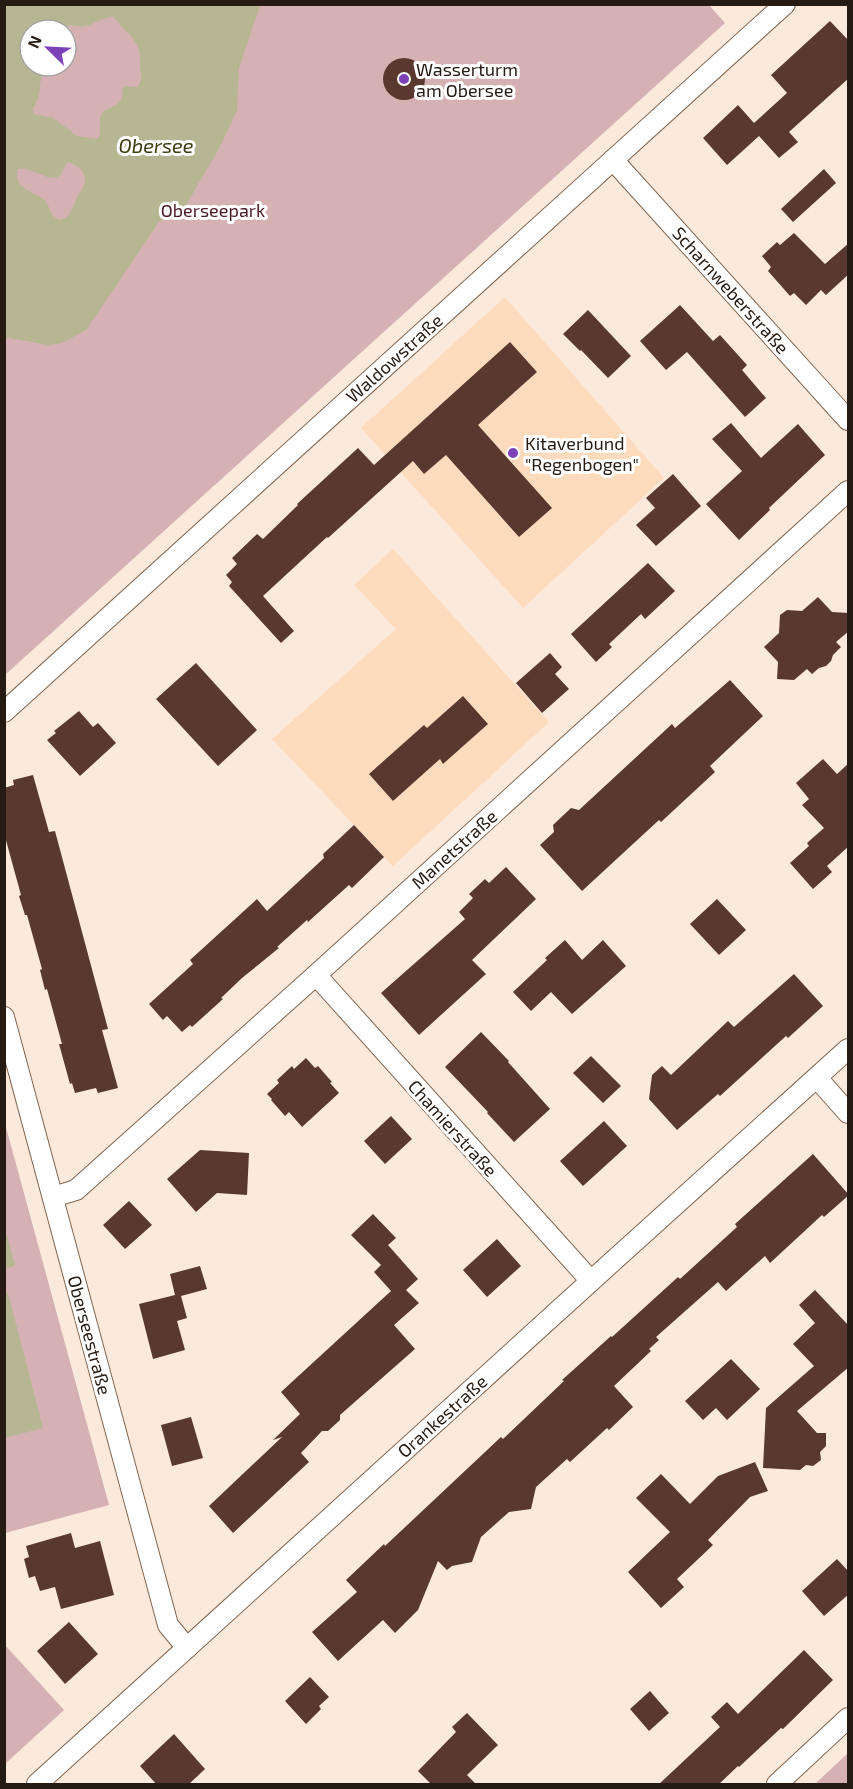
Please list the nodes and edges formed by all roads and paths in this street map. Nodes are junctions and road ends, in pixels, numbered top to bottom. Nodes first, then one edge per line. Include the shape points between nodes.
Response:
1 (785, 4) edge
2 (613, 160) junction
3 (849, 420) edge
4 (849, 491) edge
5 (4, 712) edge
6 (316, 975) junction
7 (4, 1017) edge
8 (849, 1049) edge
9 (817, 1078) junction
10 (849, 1113) edge
11 (53, 1197) junction
12 (591, 1281) junction
13 (187, 1648) junction
14 (849, 1718) edge
15 (37, 1785) edge
16 (777, 1785) edge

1 - 2 street, Waldowstraße
2 - 3 street, Scharnweberstraße
2 - 5 street, Waldowstraße
4 - 6 street, Manetstraße
6 - 11 street, Manetstraße via 76,1190
6 - 12 street, Chamierstraße
7 - 11 street, Oberseestraße
8 - 9 street, Orankestraße
9 - 10 street
9 - 12 street, Orankestraße
11 - 13 street, Oberseestraße via 168,1625
12 - 13 street, Orankestraße
13 - 15 street, Orankestraße
14 - 16 street

